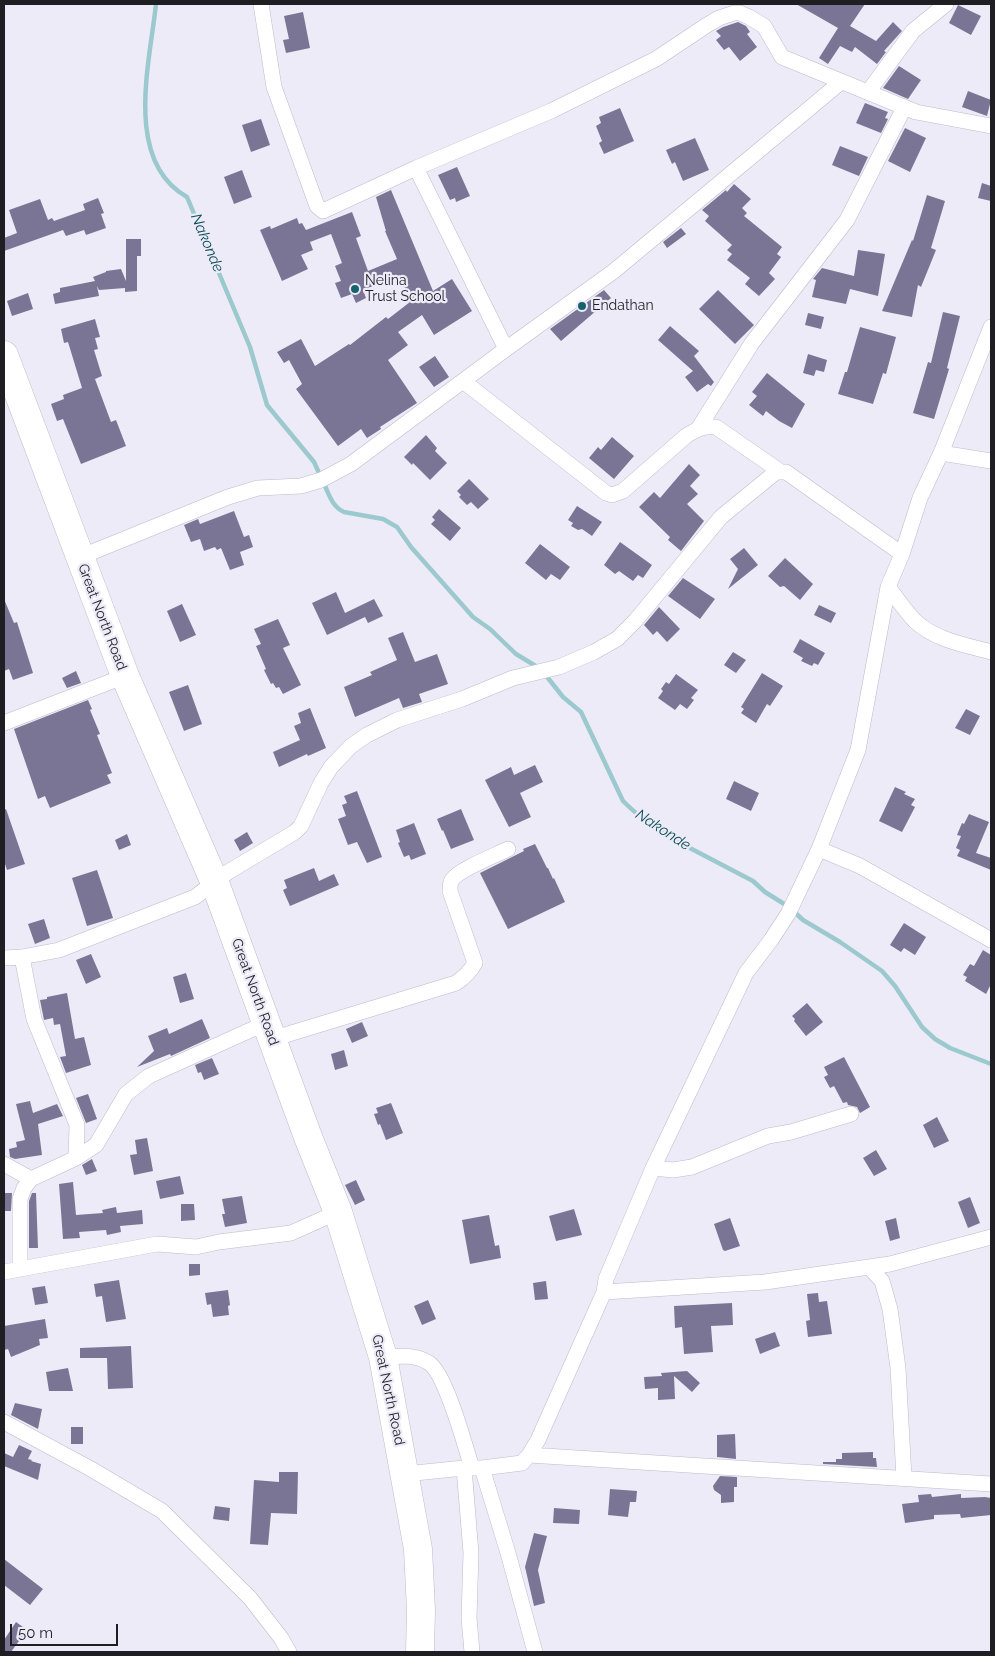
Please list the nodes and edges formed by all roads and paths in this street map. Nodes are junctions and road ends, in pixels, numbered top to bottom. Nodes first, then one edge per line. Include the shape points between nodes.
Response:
1 (261, 4) edge
2 (946, 4) edge
3 (841, 82) junction
4 (868, 92) junction
5 (904, 108) junction
6 (991, 126) edge
7 (416, 168) junction
8 (991, 327) edge
9 (506, 349) junction
10 (4, 355) edge
11 (463, 381) junction
12 (698, 429) junction
13 (941, 453) junction
14 (991, 461) edge
15 (781, 472) junction
16 (902, 554) junction
17 (80, 557) junction
18 (888, 587) junction
19 (991, 652) edge
20 (124, 676) junction
21 (4, 723) edge
22 (508, 849) dead end
23 (820, 849) junction
24 (215, 883) junction
25 (991, 940) edge
26 (22, 957) junction
27 (4, 958) edge
28 (269, 1031) junction
29 (851, 1114) dead end
30 (76, 1158) junction
31 (4, 1164) edge
32 (653, 1168) junction
33 (31, 1179) junction
34 (338, 1212) junction
35 (991, 1237) edge
36 (869, 1267) junction
37 (20, 1269) junction
38 (4, 1272) edge
39 (604, 1292) junction
40 (383, 1357) junction
41 (4, 1422) edge
42 (529, 1455) junction
43 (473, 1468) junction
44 (405, 1474) junction
45 (904, 1478) junction
46 (991, 1484) edge
47 (289, 1652) edge
48 (420, 1652) edge
49 (472, 1652) edge
50 (535, 1652) edge

1 - 7 street via 274,87 319,210 325,211
2 - 4 street via 913,31
3 - 4 street
3 - 7 street via 782,57 764,26 734,13 707,25 656,59 551,112
3 - 9 street via 614,271
4 - 5 street
5 - 6 street
5 - 12 street via 847,220 747,350
7 - 9 street
8 - 13 street
9 - 11 street
10 - 17 highway, Great North Road
11 - 12 street via 606,493 623,491
11 - 17 street via 351,464 321,480 301,486 246,491
12 - 15 street via 716,427
13 - 14 street
13 - 16 street via 920,498
15 - 16 street via 786,472
15 - 24 street via 771,475 721,517 617,639 559,666 513,678 397,720 366,735 332,767 295,832
16 - 18 street
17 - 20 highway, Great North Road
18 - 19 street via 922,626 945,639
18 - 23 street via 858,750
20 - 21 street
20 - 24 highway, Great North Road
22 - 28 street via 459,873 452,880 450,891 475,963 465,978
23 - 25 street via 860,866
23 - 32 street via 788,914 746,973
24 - 26 street via 195,897 58,950
24 - 28 highway, Great North Road
26 - 27 street
26 - 30 street via 34,1020 77,1125
28 - 30 street via 149,1076 126,1094 96,1145
28 - 34 highway, Great North Road
29 - 32 street via 763,1138 692,1167 673,1170
30 - 33 street
31 - 33 street
32 - 39 street via 606,1279
33 - 37 street via 20,1199
34 - 37 street via 291,1233 196,1247 156,1244
34 - 40 highway, Great North Road
35 - 36 street
36 - 39 street via 765,1282
36 - 45 street via 882,1281 890,1309 898,1368
37 - 38 street
39 - 42 street
40 - 43 street via 410,1356 425,1361 437,1371
40 - 44 highway, Great North Road
41 - 47 street via 162,1511 250,1598
42 - 43 street via 522,1463
42 - 45 street
43 - 44 street
43 - 49 street via 469,1618
43 - 50 street via 508,1553
44 - 48 highway, Great North Road via 418,1549
45 - 46 street

